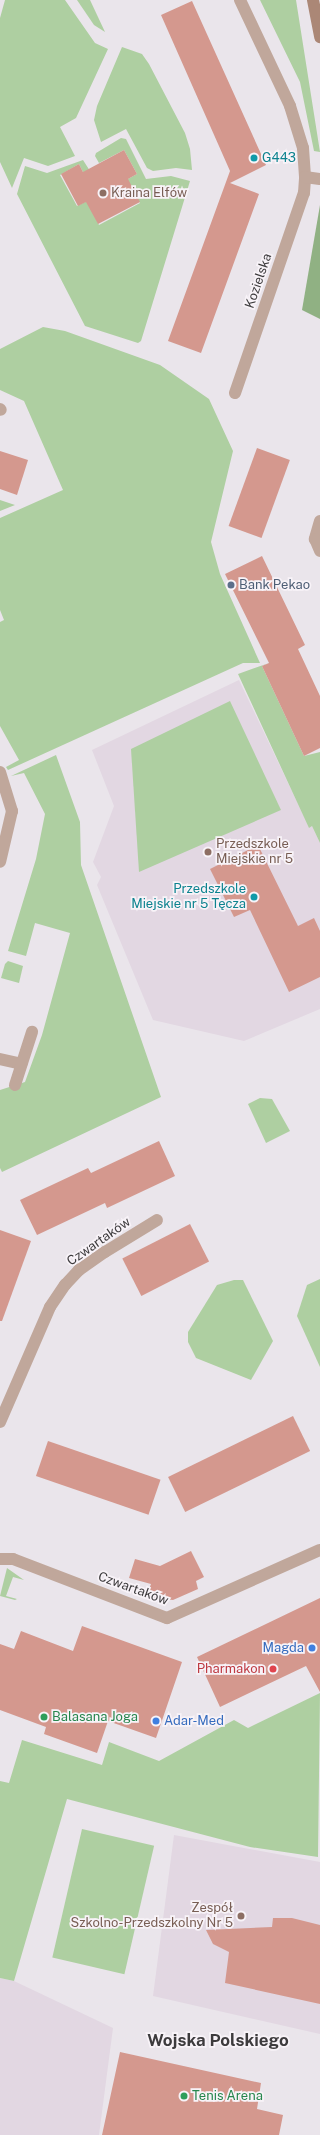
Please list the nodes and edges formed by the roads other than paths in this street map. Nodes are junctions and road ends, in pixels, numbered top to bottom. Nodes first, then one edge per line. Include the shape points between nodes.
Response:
1 (240, 0) edge
2 (313, 0) edge
3 (318, 19) edge
4 (320, 37) edge
5 (305, 177) junction
6 (320, 178) edge
7 (235, 393) dead end
8 (320, 521) edge
9 (320, 551) edge
10 (0, 772) edge
11 (0, 862) edge
12 (32, 1032) dead end
13 (0, 1059) edge
14 (21, 1064) junction
15 (15, 1085) dead end
16 (157, 1220) dead end
17 (0, 1422) edge
18 (320, 1550) edge
19 (0, 1559) edge

1 - 5 street, Kozielska via 290,106 303,148
2 - 3 street
3 - 4 street
5 - 6 street
5 - 7 street, Kozielska via 304,193
8 - 9 street via 315,539
10 - 11 street via 12,811
12 - 14 street
13 - 14 street
14 - 15 street
16 - 17 street, Czwartaków via 79,1270 64,1285 50,1307
18 - 19 street, Czwartaków via 167,1618 13,1559

